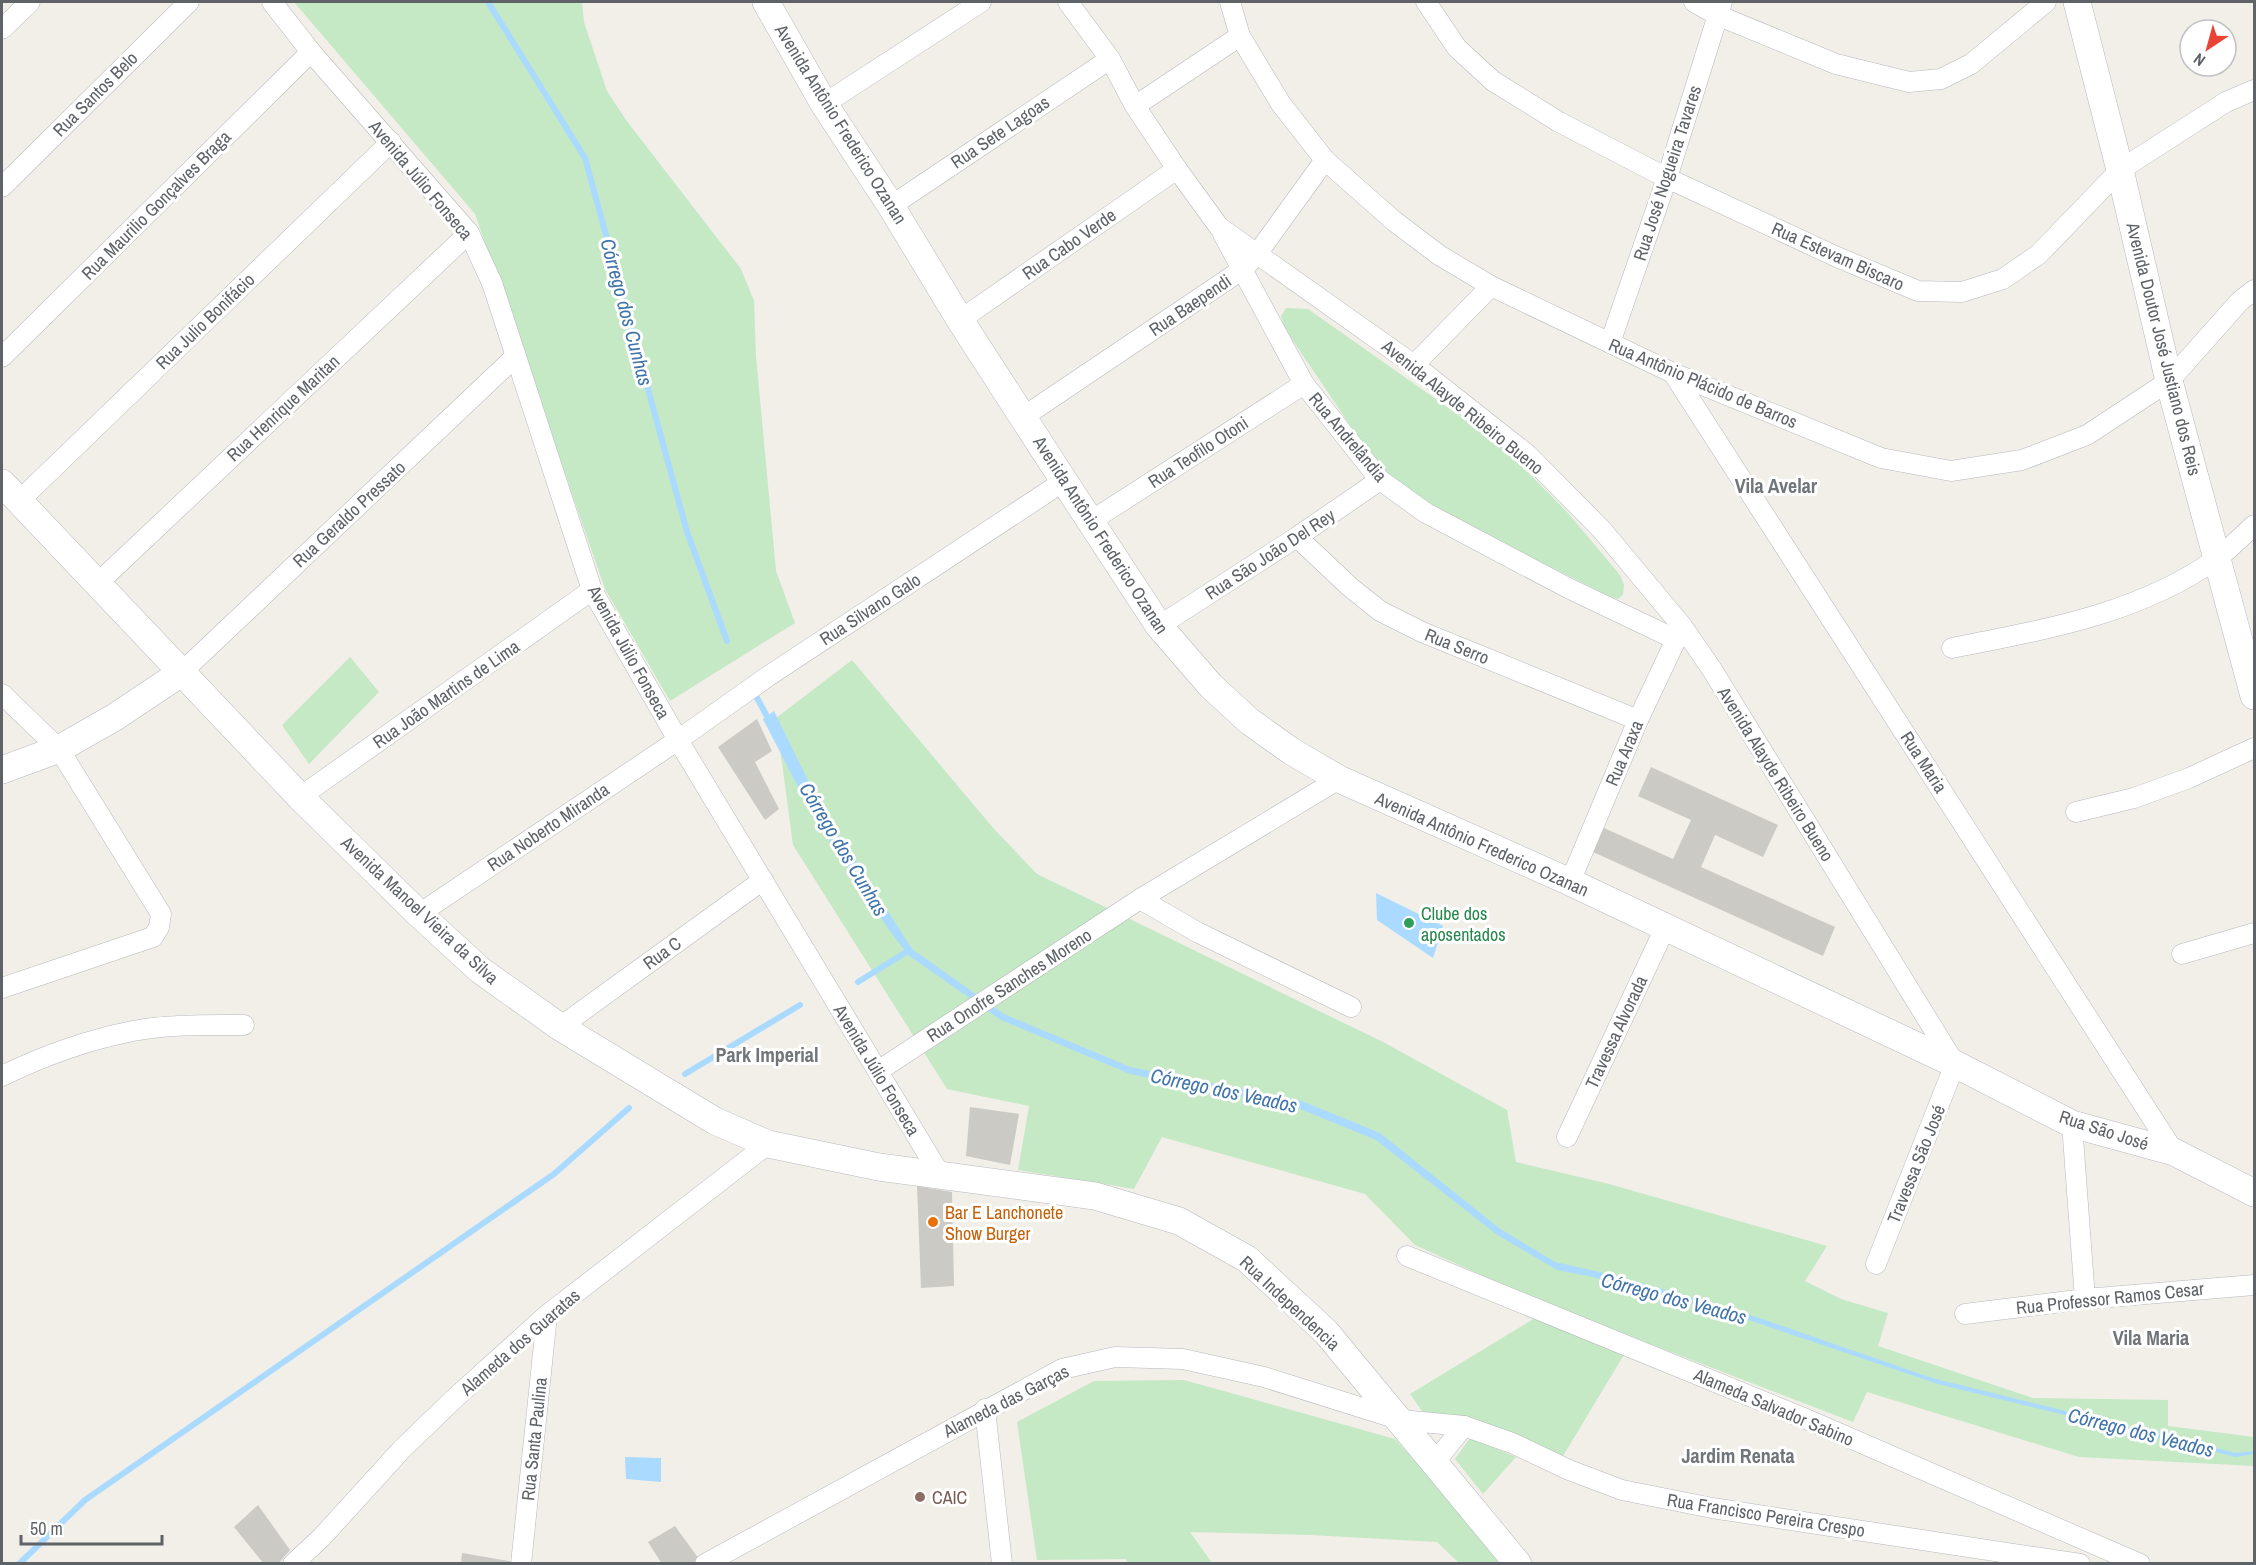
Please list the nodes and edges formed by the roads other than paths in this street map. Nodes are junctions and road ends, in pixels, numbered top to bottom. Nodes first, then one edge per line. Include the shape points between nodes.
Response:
1 (30, 2) edge
2 (189, 2) edge
3 (272, 2) edge
4 (766, 2) edge
5 (981, 2) edge
6 (1068, 2) edge
7 (1230, 2) edge
8 (1426, 2) edge
9 (1694, 2) edge
10 (2046, 2) edge
11 (2077, 2) edge
12 (1719, 8) edge
13 (2, 29) edge
14 (1240, 36) junction
15 (311, 52) junction
16 (1110, 59) junction
17 (2254, 90) edge
18 (824, 104) junction
19 (1135, 106) junction
20 (391, 142) junction
21 (1325, 160) junction
22 (1177, 169) junction
23 (2120, 170) junction
24 (1667, 178) junction
25 (2, 187) edge
26 (891, 206) junction
27 (1220, 227) junction
28 (469, 233) junction
29 (1257, 254) junction
30 (1243, 270) junction
31 (1491, 286) junction
32 (2254, 290) edge
33 (960, 320) junction
34 (1610, 343) junction
35 (516, 356) junction
36 (2, 357) edge
37 (1414, 365) junction
38 (1673, 372) junction
39 (2169, 381) junction
40 (1305, 384) junction
41 (1023, 417) junction
42 (1380, 480) junction
43 (1064, 481) junction
44 (10, 492) edge
45 (1091, 521) junction
46 (2254, 525) edge
47 (1298, 537) junction
48 (2217, 558) junction
49 (98, 583) junction
50 (591, 590) junction
51 (1159, 626) junction
52 (1679, 633) junction
53 (1952, 648) dead end
54 (182, 673) junction
55 (2, 694) edge
56 (2254, 696) edge
57 (1638, 720) junction
58 (678, 740) junction
59 (59, 748) junction
60 (2254, 748) edge
61 (2, 770) edge
62 (1339, 779) junction
63 (300, 797) junction
64 (2076, 812) dead end
65 (763, 880) junction
66 (1570, 882) junction
67 (1140, 899) junction
68 (419, 914) junction
69 (1665, 928) junction
70 (2254, 933) edge
71 (2182, 954) dead end
72 (2, 987) edge
73 (1351, 1007) dead end
74 (244, 1025) dead end
75 (560, 1027) junction
76 (1955, 1064) junction
77 (878, 1071) junction
78 (2, 1076) edge
79 (2072, 1124) junction
80 (1567, 1137) dead end
81 (768, 1144) junction
82 (2174, 1152) junction
83 (941, 1176) junction
84 (2254, 1193) edge
85 (1407, 1256) dead end
86 (1876, 1264) dead end
87 (2254, 1285) edge
88 (2085, 1299) junction
89 (1965, 1314) dead end
90 (547, 1315) junction
91 (985, 1409) junction
92 (1401, 1420) junction
93 (1464, 1426) junction
94 (1434, 1462) junction
95 (293, 1563) edge
96 (521, 1563) edge
97 (705, 1563) edge
98 (1002, 1563) edge
99 (1518, 1563) edge
100 (2080, 1563) edge
101 (2140, 1563) edge

1 - 13 street
2 - 25 street, Rua Santos Belo
3 - 15 street, Avenida Júlio Fonseca
4 - 18 street, Avenida Antônio Frederico Ozanan
5 - 18 street
6 - 16 street, Avenida Alayde Ribeiro Bueno
7 - 14 street, Rua Antônio Plácido de Barros
8 - 24 street, Rua Estevam Biscaro via 1457,48 1493,81 1558,122
9 - 12 street
10 - 12 street via 1971,64 1941,79 1909,82 1836,64
11 - 23 street, Avenida Doutor José Justiano dos Reis
12 - 24 street, Rua José Nogueira Tavares
14 - 19 street
14 - 21 street, Rua Antônio Plácido de Barros via 1281,105
15 - 20 street, Avenida Júlio Fonseca
15 - 36 street, Rua Maurilio Gonçalves Braga
16 - 19 street, Avenida Alayde Ribeiro Bueno
16 - 26 street, Rua Sete Lagoas
17 - 23 street, Rua Estevam Biscaro via 2226,102
18 - 26 street, Avenida Antônio Frederico Ozanan
19 - 22 street, Avenida Alayde Ribeiro Bueno
20 - 28 street, Avenida Júlio Fonseca
20 - 44 street, Rua Julio Bonifácio
21 - 29 street, Rua Baependi
21 - 31 street, Rua Antônio Plácido de Barros via 1394,221 1439,255
22 - 27 street, Avenida Alayde Ribeiro Bueno
22 - 33 street, Rua Cabo Verde
23 - 24 street, Rua Estevam Biscaro via 2039,254 2003,279 1962,292 1918,291
23 - 39 street, Avenida Doutor José Justiano dos Reis
24 - 34 street, Rua José Nogueira Tavares
26 - 33 street, Avenida Antônio Frederico Ozanan
27 - 29 street, Avenida Alayde Ribeiro Bueno
27 - 30 street, Rua Andrelândia
28 - 35 street, Avenida Júlio Fonseca via 492,283
28 - 49 street, Rua Henrique Maritan
29 - 30 street, Rua Baependi
29 - 37 street, Avenida Alayde Ribeiro Bueno
30 - 40 street, Rua Andrelândia
30 - 41 street, Rua Baependi
31 - 34 street, Rua Antônio Plácido de Barros
31 - 37 street
32 - 39 street, Rua Antônio Plácido de Barros
33 - 41 street, Avenida Antônio Frederico Ozanan
34 - 38 street, Rua Antônio Plácido de Barros
35 - 50 street, Avenida Júlio Fonseca
35 - 54 street, Rua Geraldo Pressato
37 - 52 street, Avenida Alayde Ribeiro Bueno via 1528,455 1602,530
38 - 39 street, Rua Antônio Plácido de Barros via 1881,458 1951,471 2022,460 2087,435
38 - 82 street, Rua Maria
39 - 48 street, Avenida Doutor José Justiano dos Reis
40 - 42 street, Rua Andrelândia
40 - 45 street, Rua Teofilo Otoni
41 - 43 street, Avenida Antônio Frederico Ozanan
42 - 47 street, Rua São João Del Rey
42 - 52 street, Rua Andrelândia via 1426,513 1568,588
43 - 45 street, Avenida Antônio Frederico Ozanan
43 - 58 street, Rua Silvano Galo
44 - 49 street, Avenida Manoel Vieira da Silva
45 - 51 street, Avenida Antônio Frederico Ozanan
46 - 48 street
47 - 51 street, Rua São João Del Rey
47 - 57 street, Rua Serro via 1380,611
48 - 53 street via 2187,578 2124,607 2051,629
48 - 56 street, Avenida Doutor José Justiano dos Reis
49 - 54 street, Avenida Manoel Vieira da Silva
50 - 58 street, Avenida Júlio Fonseca
50 - 63 street, Rua João Martins de Lima
51 - 62 street, Avenida Antônio Frederico Ozanan via 1211,686 1249,722
52 - 57 street, Rua Araxa
52 - 76 street, Avenida Alayde Ribeiro Bueno via 1717,678
54 - 59 street
54 - 63 street, Avenida Manoel Vieira da Silva
55 - 59 street
57 - 66 street, Rua Araxa
58 - 65 street, Avenida Júlio Fonseca
58 - 68 street, Rua Noberto Miranda
59 - 61 street
59 - 72 street via 161,914 159,927 153,937
60 - 64 street via 2134,798
62 - 66 street, Avenida Antônio Frederico Ozanan
62 - 67 street, Rua Onofre Sanches Moreno
63 - 68 street, Avenida Manoel Vieira da Silva
65 - 75 street, Rua C
65 - 77 street, Avenida Júlio Fonseca
66 - 69 street, Avenida Antônio Frederico Ozanan
67 - 73 street via 1197,932
67 - 77 street, Rua Onofre Sanches Moreno
68 - 75 street, Avenida Manoel Vieira da Silva via 480,970
69 - 76 street, Avenida Antônio Frederico Ozanan
69 - 80 street, Travessa Alvorada
70 - 71 street
74 - 78 street via 135,1031 78,1045
75 - 81 street, Avenida Manoel Vieira da Silva via 715,1121
76 - 79 street, Rua São José
76 - 86 street, Travessa São José
77 - 83 street, Avenida Júlio Fonseca
79 - 82 street, Rua São José
79 - 88 street
81 - 83 street, Avenida Manoel Vieira da Silva
81 - 90 street, Alameda dos Guaratas
82 - 84 street, Rua São José
83 - 92 street, Rua Independencia via 1095,1196 1179,1221 1247,1259 1326,1332
85 - 101 street, Alameda Salvador Sabino via 1806,1419
87 - 88 street, Rua Professor Ramos Cesar
88 - 89 street, Rua Professor Ramos Cesar
90 - 95 street, Alameda dos Guaratas via 425,1427
90 - 96 street, Rua Santa Paulina
91 - 92 street, Alameda das Garças via 1062,1369 1115,1357 1183,1359 1206,1364 1264,1377
91 - 97 street, Alameda das Garças
91 - 98 street
92 - 93 street, Rua Francisco Pereira Crespo
92 - 94 street, Rua Independencia
93 - 94 street
93 - 100 street, Rua Francisco Pereira Crespo via 1622,1490 1712,1508
94 - 99 street, Rua Independencia

